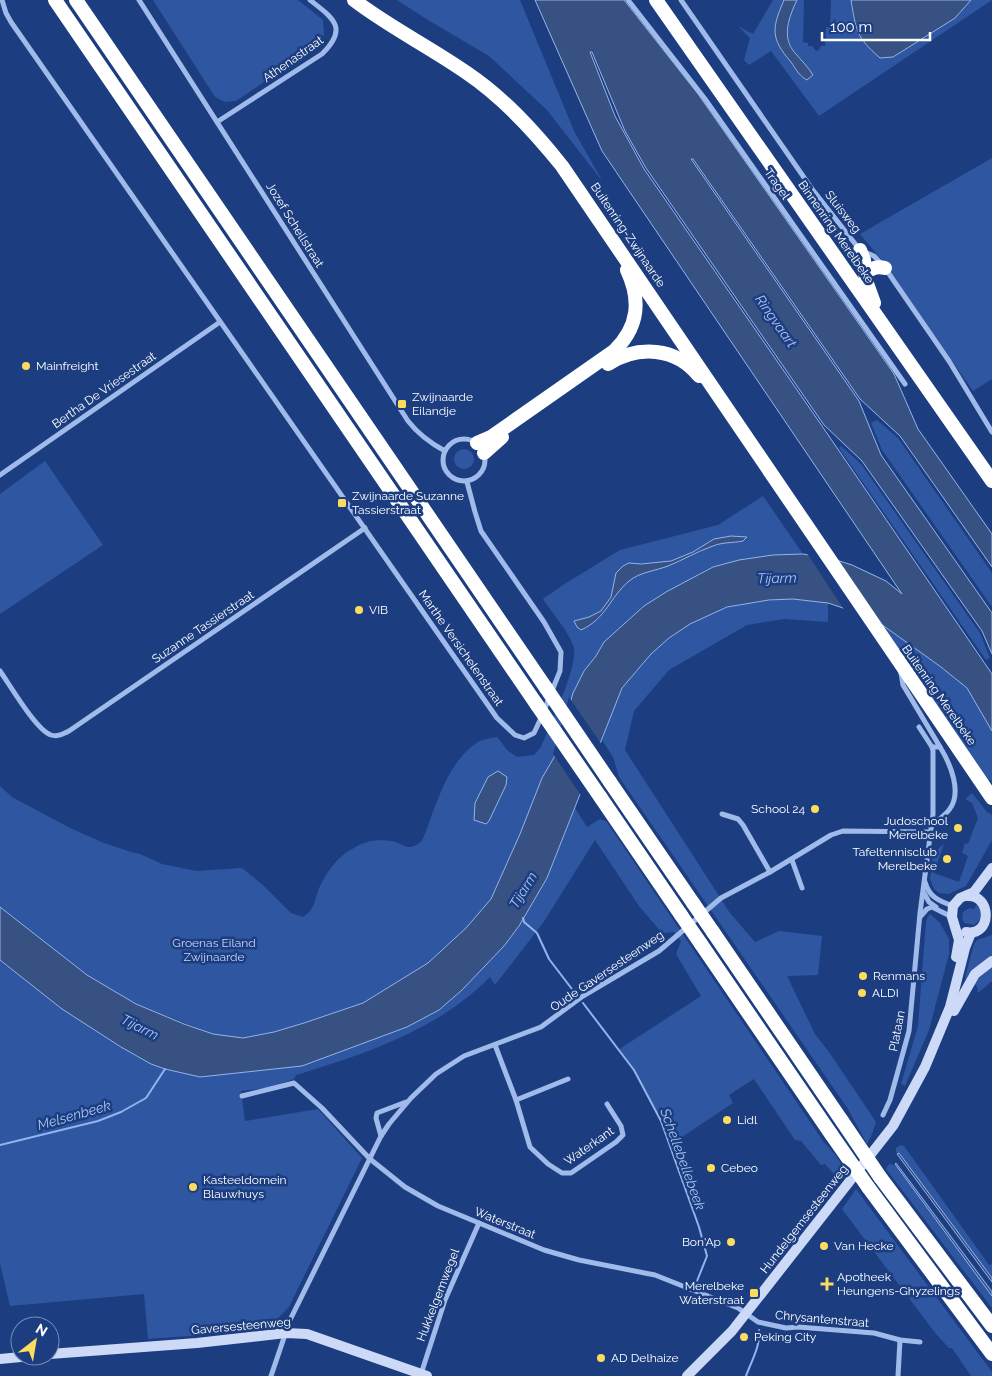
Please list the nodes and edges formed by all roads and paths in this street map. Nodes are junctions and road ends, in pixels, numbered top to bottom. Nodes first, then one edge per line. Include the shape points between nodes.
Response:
1 (2, 0) edge
2 (50, 0) edge
3 (54, 0) edge
4 (76, 0) edge
5 (139, 0) edge
6 (310, 0) edge
7 (354, 0) edge
8 (628, 0) edge
9 (656, 0) edge
10 (681, 0) edge
11 (75, 29) junction
12 (217, 122) junction
13 (613, 238) junction
14 (860, 250) junction
15 (885, 268) junction
16 (866, 272) junction
17 (220, 322) junction
18 (882, 322) junction
19 (904, 384) dead end
20 (713, 387) junction
21 (992, 432) edge
22 (481, 448) junction
23 (445, 451) junction
24 (0, 475) edge
25 (992, 481) edge
26 (468, 482) junction
27 (365, 528) junction
28 (819, 545) joint
29 (900, 665) junction
30 (0, 671) edge
31 (919, 727) dead end
32 (940, 746) junction
33 (932, 749) junction
34 (992, 798) edge
35 (722, 814) dead end
36 (930, 829) junction
37 (792, 860) junction
38 (992, 871) edge
39 (770, 872) junction
40 (924, 878) junction
41 (802, 888) dead end
42 (923, 890) junction
43 (968, 896) junction
44 (984, 901) junction
45 (953, 906) junction
46 (936, 907) junction
47 (991, 915) edge
48 (920, 917) junction
49 (953, 921) junction
50 (988, 927) edge
51 (971, 933) junction
52 (992, 962) edge
53 (938, 1032) junction
54 (495, 1045) junction
55 (925, 1067) junction
56 (568, 1079) dead end
57 (242, 1096) dead end
58 (516, 1100) junction
59 (407, 1102) junction
60 (607, 1104) dead end
61 (884, 1115) dead end
62 (381, 1136) junction
63 (370, 1159) junction
64 (479, 1223) junction
65 (745, 1313) junction
66 (992, 1326) edge
67 (286, 1333) junction
68 (900, 1340) junction
69 (920, 1342) dead end
70 (60, 1353) edge
71 (992, 1354) edge
72 (423, 1375) edge
73 (271, 1376) edge
74 (688, 1376) edge
75 (898, 1376) edge

1 - 17 street via 11,22
2 - 11 highway
3 - 11 highway
4 - 66 highway, bridge via 880,1177
5 - 12 street, Jozef Schellstraat
6 - 12 street, Athenastraat via 330,15 336,24 337,33 332,44 322,54
7 - 13 highway, Buitenring-Zwijnaarde via 466,72 514,110 562,166
8 - 19 street, Tragel via 705,99
9 - 18 highway, Binnenring Merelbeke
10 - 14 street, Sluisweg via 812,188
11 - 71 highway, bridge via 831,1134
12 - 23 street, Jozef Schellstraat via 408,421 425,440
13 - 20 highway, Buitenring-Zwijnaarde
13 - 22 highway via 613,250 628,271 636,300 632,327 626,337 614,351 491,437
14 - 15 street, Sluisweg via 874,256
14 - 16 highway
15 - 16 highway
15 - 21 street, Sluisweg via 949,361
16 - 18 highway via 869,290
17 - 24 street, Bertha De Vriesestraat
17 - 27 street, Marthe Versichelenstraat
18 - 25 highway, Binnenring Merelbeke
20 - 22 highway via 670,355 649,351 630,353 610,363 494,443
20 - 28 highway, Buitenring-Zwijnaarde
22 - 23 street via 463,439 455,441
22 - 26 street via 486,461 480,474
23 - 26 street via 443,459 447,473
26 - 27 street, Marthe Versichelenstraat via 481,531 561,652 560,671 541,718 534,733 524,738 515,735 497,718
27 - 30 street, Suzanne Tassierstraat via 60,735 50,735 36,723
28 - 29 highway, Buitenring Merelbeke
29 - 32 street via 903,685
29 - 34 highway, Buitenring Merelbeke
31 - 33 street
32 - 33 street
32 - 36 street via 953,776 954,800 949,810
33 - 36 street, Plataan
35 - 39 street via 743,824
36 - 37 street, Oude Gaversesteenweg via 840,831
36 - 40 street, Plataan
37 - 39 street, Oude Gaversesteenweg
37 - 41 street
38 - 43 main road
38 - 44 main road
39 - 54 street, Oude Gaversesteenweg via 716,902 659,951 583,996 542,1027
40 - 42 street, Plataan
40 - 45 street via 931,895
42 - 46 street via 925,897
42 - 48 street, Plataan
43 - 44 main road via 977,896
43 - 45 main road via 960,898
44 - 47 main road
45 - 49 main road, Hundelgemsesteenweg
46 - 48 street via 929,908
46 - 49 street
47 - 50 main road
48 - 61 street, Plataan via 909,1031
49 - 51 main road via 963,932
49 - 53 main road, Hundelgemsesteenweg via 959,940
50 - 51 main road
51 - 53 main road, Hundelgemsesteenweg via 950,1007
52 - 55 main road, Hundelgemsesteenweg via 975,974 968,984 933,1060
53 - 55 main road, Hundelgemsesteenweg
54 - 58 street, Waterkant
54 - 59 street, Oude Gaversesteenweg via 464,1056 436,1074
55 - 65 main road, Hundelgemsesteenweg via 892,1126
56 - 58 street
57 - 63 street, Waterstraat via 294,1083
58 - 60 street, Waterkant via 530,1147 548,1164 566,1174 623,1135
59 - 62 street, Oude Gaversesteenweg
59 - 62 street, Oude Gaversesteenweg via 377,1113
62 - 63 street, Oude Gaversesteenweg
63 - 64 street, Waterstraat via 422,1197
63 - 67 street, Oude Gaversesteenweg
64 - 65 street, Waterstraat via 544,1250 654,1275
64 - 72 street, Hukkelgemwegel via 445,1300
65 - 68 street, Chrysantenstraat via 766,1325 874,1333
65 - 74 main road, Hundelgemsesteenweg
67 - 70 main road, Gaversesteenweg
67 - 72 main road, Gaversesteenweg via 307,1334
67 - 73 street, Oude Gaversesteenweg
68 - 69 street, Chrysantenstraat
68 - 75 street

